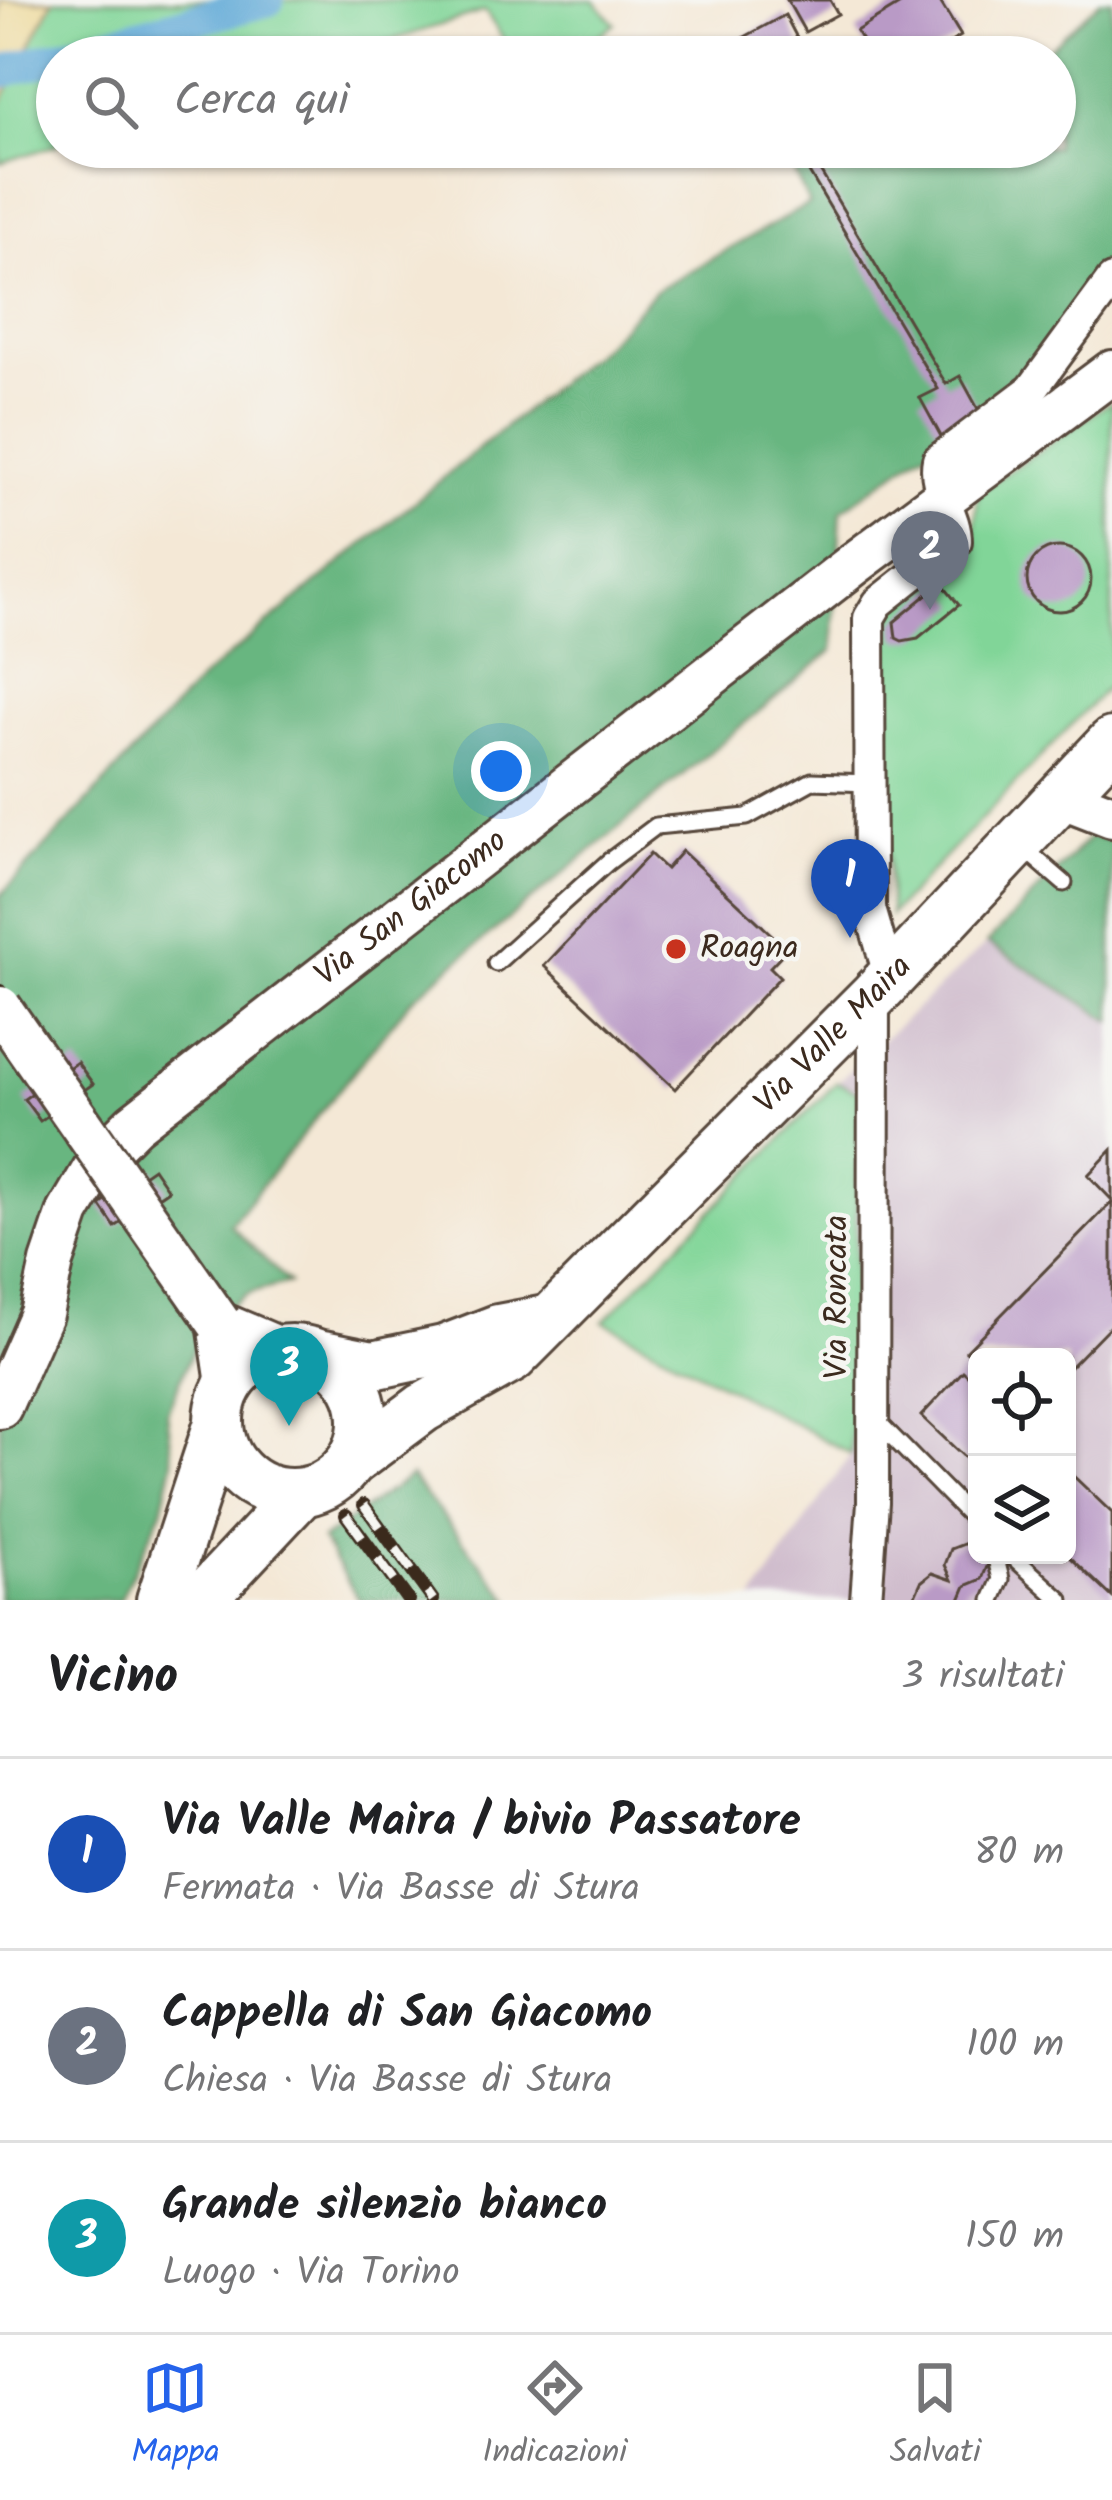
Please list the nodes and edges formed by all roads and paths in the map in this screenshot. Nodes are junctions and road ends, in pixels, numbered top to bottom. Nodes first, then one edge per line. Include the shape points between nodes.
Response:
1 (1112, 280) edge
2 (1112, 372) edge
3 (944, 497) junction
4 (1112, 742) edge
5 (868, 783) junction
6 (1063, 797) junction
7 (1112, 816) edge
8 (1018, 843) junction
9 (1064, 884) dead end
10 (496, 963) dead end
11 (882, 987) junction
12 (0, 1008) edge
13 (546, 1321) junction
14 (219, 1323) junction
15 (302, 1352) junction
16 (223, 1405) junction
17 (0, 1407) edge
18 (873, 1417) junction
19 (353, 1460) junction
20 (301, 1493) junction
21 (968, 1513) edge
22 (997, 1564) edge
23 (1021, 1564) edge
24 (161, 1600) edge
25 (201, 1600) edge
26 (866, 1600) edge
27 (992, 1600) edge
28 (1061, 1600) edge

1 - 3 street via 1032,389 938,460
2 - 3 main road, Via San Giacomo
3 - 5 street, Via Roncata via 956,541 869,618
3 - 17 main road, Via San Giacomo via 134,1124 102,1156 69,1212 41,1314
4 - 6 main road, Via Valle Maira
5 - 10 lane via 812,781 747,817 656,826
5 - 11 street, Via Roncata via 870,909
6 - 7 main road
6 - 8 main road, Via Valle Maira
8 - 9 lane
8 - 11 main road, Via Valle Maira
11 - 13 main road, Via Valle Maira
11 - 18 street, Via Roncata
12 - 14 main road, bridge
13 - 15 main road via 373,1365
13 - 19 main road, Via Valle Maira via 512,1358
14 - 15 main road
14 - 16 main road
15 - 16 main road via 260,1355 242,1367
15 - 19 main road via 343,1370 361,1401 363,1437
16 - 20 main road via 224,1450 236,1469 255,1485
16 - 24 main road
18 - 21 lane
18 - 26 street, Via Roncata
19 - 20 main road via 322,1487
20 - 25 main road
22 - 27 lane
23 - 28 lane

